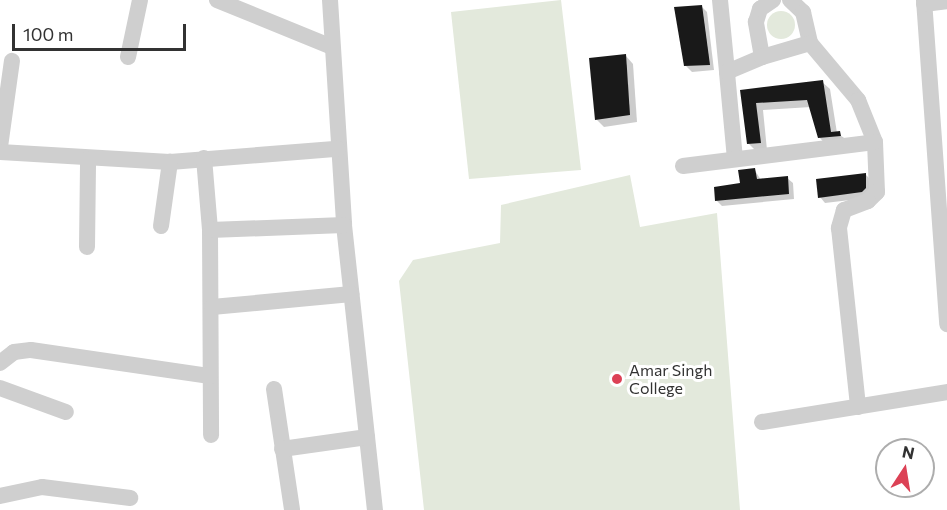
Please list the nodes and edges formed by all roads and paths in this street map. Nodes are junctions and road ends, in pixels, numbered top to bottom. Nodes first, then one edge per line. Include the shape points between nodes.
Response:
1 (140, 0) edge
2 (217, 0) edge
3 (330, 0) edge
4 (720, 0) edge
5 (773, 0) edge
6 (790, 0) edge
7 (924, 2) edge
8 (947, 2) edge
9 (810, 43) junction
10 (330, 46) junction
11 (128, 57) dead end
12 (762, 57) junction
13 (12, 61) dead end
14 (727, 72) junction
15 (3, 100) edge
16 (875, 142) junction
17 (0, 147) edge
18 (337, 149) junction
19 (0, 152) edge
20 (204, 158) junction
21 (88, 159) junction
22 (735, 159) junction
23 (170, 162) junction
24 (683, 166) dead end
25 (943, 224) edge
26 (344, 225) junction
27 (160, 226) dead end
28 (210, 230) junction
29 (87, 247) dead end
30 (351, 294) junction
31 (212, 307) junction
32 (947, 324) edge
33 (0, 363) edge
34 (210, 376) junction
35 (0, 388) edge
36 (274, 389) dead end
37 (947, 392) edge
38 (858, 408) junction
39 (66, 412) dead end
40 (762, 422) dead end
41 (211, 435) dead end
42 (367, 437) junction
43 (282, 449) junction
44 (0, 496) edge
45 (130, 498) dead end
46 (292, 510) edge
47 (375, 510) edge

1 - 11 street
2 - 10 street
3 - 10 street
4 - 14 street
5 - 12 street via 760,9 756,22
6 - 9 street via 803,12
7 - 8 street
7 - 25 street
9 - 12 street
9 - 16 street via 858,100
10 - 18 street
12 - 14 street
13 - 15 street
14 - 22 street
15 - 17 street
16 - 22 street
16 - 38 street via 877,192 868,201 844,210 839,228
18 - 20 street
18 - 26 street
19 - 21 street
20 - 23 street
20 - 28 street
21 - 23 street
21 - 29 street
22 - 24 street
23 - 27 street
25 - 32 street
26 - 28 street
26 - 30 street
28 - 31 street
30 - 31 street
30 - 42 street
31 - 34 street
33 - 34 street via 15,352 30,350
34 - 41 street
35 - 39 street
36 - 43 street
37 - 38 street
38 - 40 street
42 - 43 street
42 - 47 street
43 - 46 street
44 - 45 street via 42,487

